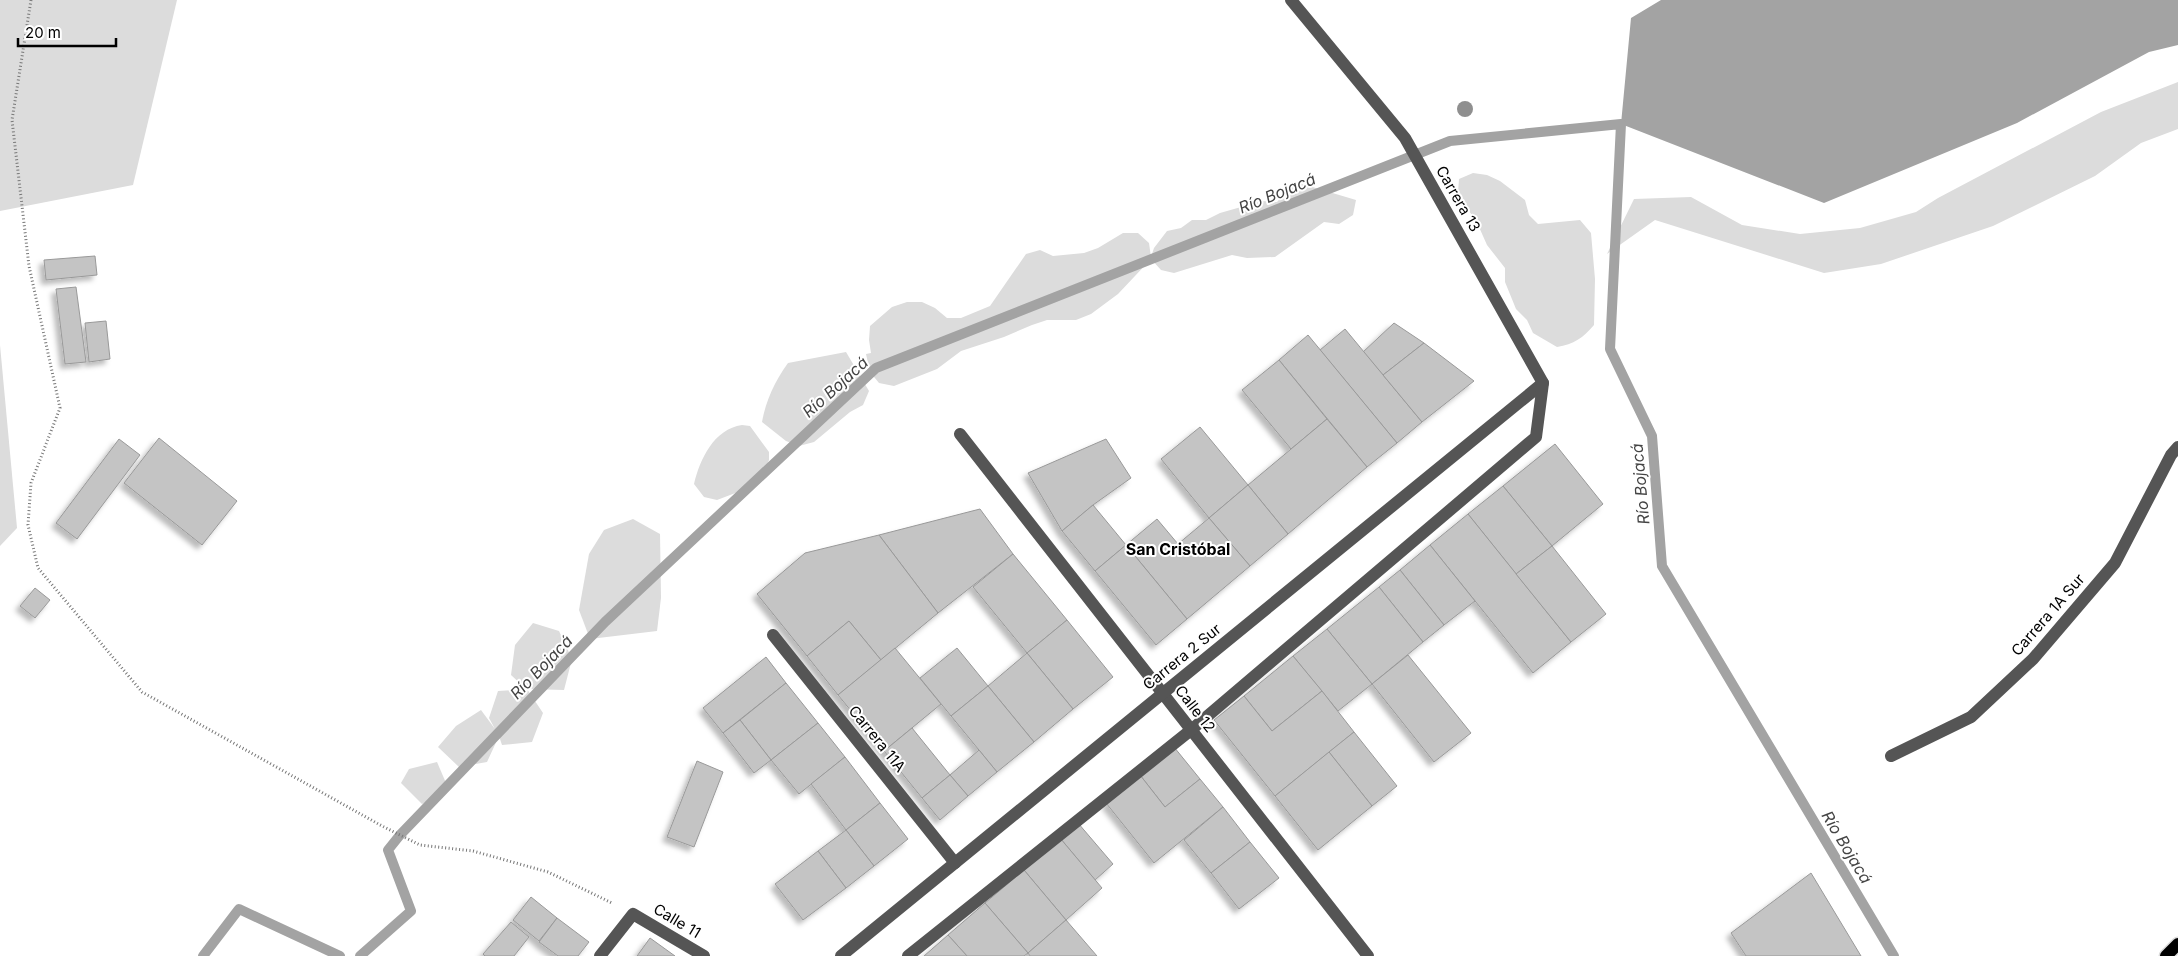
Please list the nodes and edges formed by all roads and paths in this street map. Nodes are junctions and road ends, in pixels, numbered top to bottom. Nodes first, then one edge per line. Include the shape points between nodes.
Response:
1 (31, 0) edge
2 (1291, 0) edge
3 (1544, 383) junction
4 (960, 434) dead end
5 (2178, 447) edge
6 (774, 636) dead end
7 (1162, 694) junction
8 (1191, 730) junction
9 (1891, 756) dead end
10 (955, 863) junction
11 (634, 914) junction
12 (2178, 944) edge
13 (600, 956) edge
14 (704, 956) edge
15 (841, 956) edge
16 (908, 956) edge
17 (1368, 956) edge
18 (2166, 956) edge

1 - 11 path via 12,120 29,266 60,408 31,482 28,525 38,568 142,692 420,845 473,851 548,872
2 - 3 street, Carrera 13 via 1405,138
3 - 7 street, Carrera 2 Sur
3 - 8 street via 1536,437
4 - 7 street, Calle 12
5 - 9 street, Carrera 1A Sur via 2170,455 2115,563 2033,659 1971,717
6 - 10 street, Carrera 11A
7 - 8 street, Calle 12
7 - 10 street, Carrera 2 Sur
8 - 16 street
8 - 17 street, Calle 12
10 - 15 street, Carrera 2 Sur
11 - 13 street
11 - 14 street, Calle 11
12 - 18 main road

